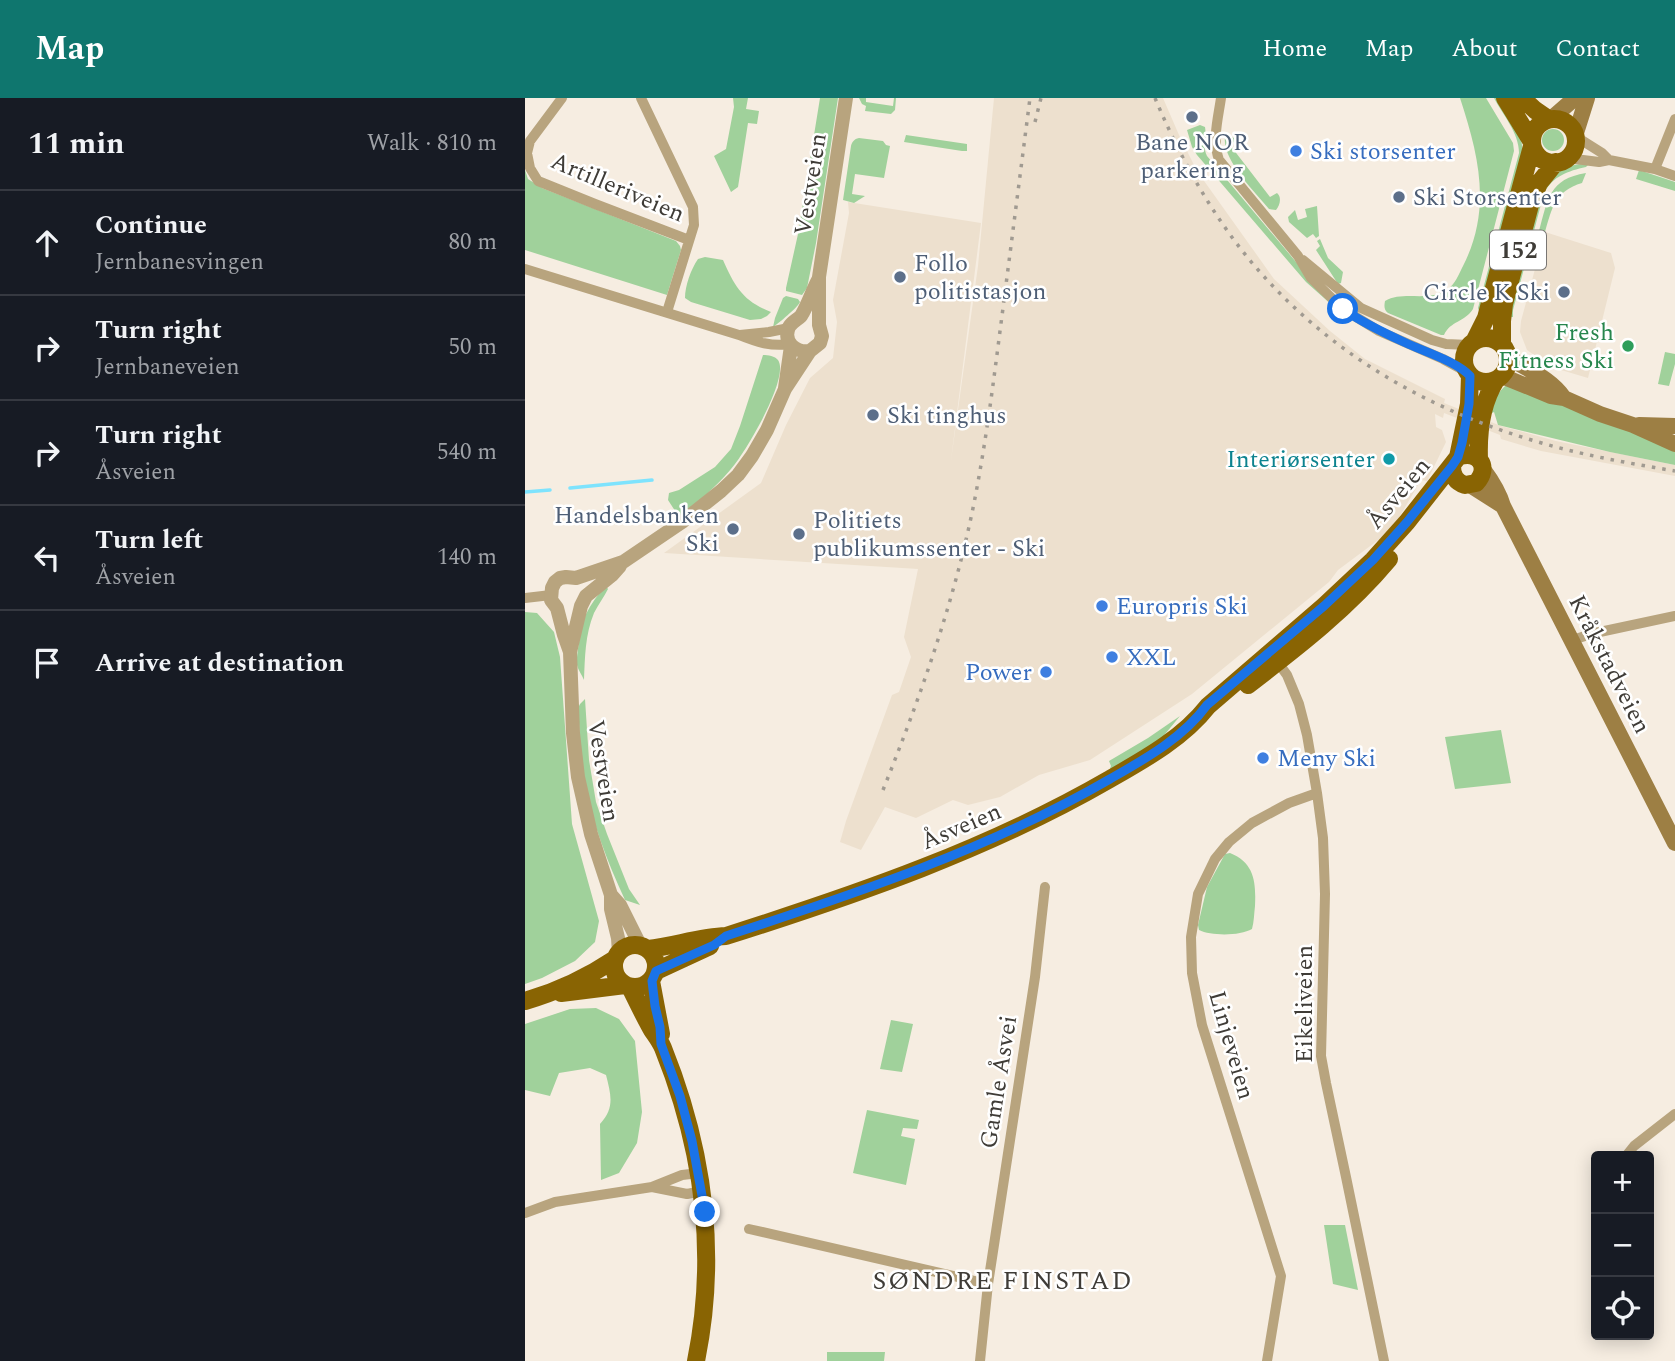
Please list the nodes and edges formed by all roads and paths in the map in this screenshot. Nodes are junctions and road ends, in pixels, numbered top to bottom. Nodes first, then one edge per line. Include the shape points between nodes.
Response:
1 (562, 98) edge
2 (641, 98) edge
3 (846, 98) edge
4 (1221, 98) edge
5 (1505, 98) edge
6 (1523, 98) edge
7 (1575, 98) edge
8 (1587, 98) edge
9 (1550, 119) junction
10 (1675, 119) edge
11 (1575, 136) junction
12 (1532, 144) junction
13 (1562, 160) junction
14 (1609, 160) junction
15 (1655, 169) junction
16 (1675, 176) edge
17 (689, 240) junction
18 (1298, 256) junction
19 (525, 269) edge
20 (819, 277) junction
21 (667, 312) junction
22 (794, 323) junction
23 (819, 325) junction
24 (739, 335) junction
25 (1472, 343) junction
26 (791, 345) junction
27 (810, 351) junction
28 (1505, 351) junction
29 (1468, 374) junction
30 (1499, 378) junction
31 (785, 389) junction
32 (1564, 398) junction
33 (1633, 425) junction
34 (1675, 425) edge
35 (1675, 444) edge
36 (1455, 462) junction
37 (1481, 464) junction
38 (1468, 485) junction
39 (1503, 506) junction
40 (623, 562) junction
41 (576, 578) junction
42 (525, 598) edge
43 (554, 601) junction
44 (583, 601) junction
45 (1675, 615) edge
46 (1572, 640) junction
47 (570, 652) junction
48 (1274, 657) junction
49 (1317, 793) junction
50 (1675, 843) edge
51 (1045, 887) dead end
52 (611, 895) junction
53 (726, 936) junction
54 (644, 947) junction
55 (617, 956) junction
56 (654, 976) junction
57 (627, 986) junction
58 (548, 994) junction
59 (525, 1001) edge
60 (661, 1044) junction
61 (1675, 1114) edge
62 (1630, 1151) edge
63 (698, 1172) junction
64 (652, 1187) junction
65 (702, 1191) junction
66 (525, 1213) edge
67 (749, 1229) dead end
68 (988, 1284) junction
69 (696, 1361) edge
70 (979, 1361) edge
71 (1267, 1361) edge
72 (1384, 1361) edge

1 - 17 street, Artilleriveien via 530,141 530,169 538,181
2 - 17 street via 693,207
3 - 20 street, Vestveien
4 - 18 street via 1215,137 1219,160
5 - 12 main road
6 - 9 main road
7 - 9 main road
8 - 11 main road
9 - 11 main road via 1566,123
9 - 12 main road via 1534,130
10 - 15 street
11 - 13 main road via 1574,148
11 - 14 street
12 - 13 main road via 1544,160
12 - 25 main road, 152 via 1486,318
13 - 14 street
13 - 28 main road, 152 via 1532,197 1503,312
14 - 15 street
15 - 16 street
17 - 21 street
18 - 25 street via 1361,308 1432,340
18 - 29 street via 1311,278 1352,316
19 - 21 street
20 - 22 street, Vestveien
20 - 23 street, Vestveien
21 - 24 street
22 - 23 street via 810,318
22 - 24 street
22 - 26 street, Vestveien via 788,336
23 - 27 street, Vestveien via 821,340
24 - 26 street via 767,344
25 - 28 main road via 1490,338
25 - 29 main road, 152 via 1464,355
26 - 27 street
26 - 31 street, Vestveien
27 - 31 street, Vestveien
28 - 30 main road, 152 via 1507,367
28 - 32 main road via 1549,381
29 - 30 main road via 1482,382
29 - 36 main road, 152 via 1469,404
30 - 32 main road
30 - 37 main road, 152 via 1484,405 1478,437
31 - 40 street, Vestveien via 761,442 731,483
32 - 33 main road
33 - 34 main road
33 - 35 main road
36 - 37 main road via 1467,454
36 - 38 main road via 1453,476
36 - 48 main road, Åsveien / 152 via 1373,560
37 - 38 main road, 152 via 1482,475
37 - 39 main road, Kråkstadveien
38 - 39 main road
38 - 48 main road, Åsveien / 152 via 1434,502 1377,573 1311,637
39 - 46 main road, Kråkstadveien
40 - 41 street, Vestveien
40 - 44 street, Vestveien
41 - 43 street, Vestveien via 555,582
41 - 44 street via 583,585
42 - 43 street
43 - 44 street via 567,612
43 - 47 street, Vestveien
44 - 47 street, Vestveien
45 - 46 street
46 - 50 main road, Kråkstadveien
47 - 52 street, Vestveien via 577,777
48 - 49 street, Eikeliveien via 1299,704
48 - 53 main road, Åsveien / 152 via 1213,712 1076,799 995,839 900,877
49 - 71 street, Linjeveien via 1252,823 1222,850 1198,894 1191,937 1202,1025 1281,1276
49 - 72 street, Eikeliveien via 1325,894 1321,1056
51 - 68 street, Gamle Åsvei
52 - 54 street, Vestveien
52 - 55 street, Vestveien
53 - 54 main road, Åsveien / 152
53 - 56 main road, Åsveien / 152
54 - 55 main road via 628,946
54 - 56 main road via 656,961
55 - 57 main road via 615,973
55 - 58 main road
56 - 57 main road via 638,988
56 - 60 main road
57 - 58 main road
57 - 60 main road
58 - 59 main road
60 - 63 main road via 680,1096
61 - 62 street
63 - 64 street
63 - 65 main road
64 - 65 street via 687,1194
64 - 66 street via 555,1202
65 - 69 main road via 707,1266
67 - 68 street
68 - 70 street, Gamle Åsvei

